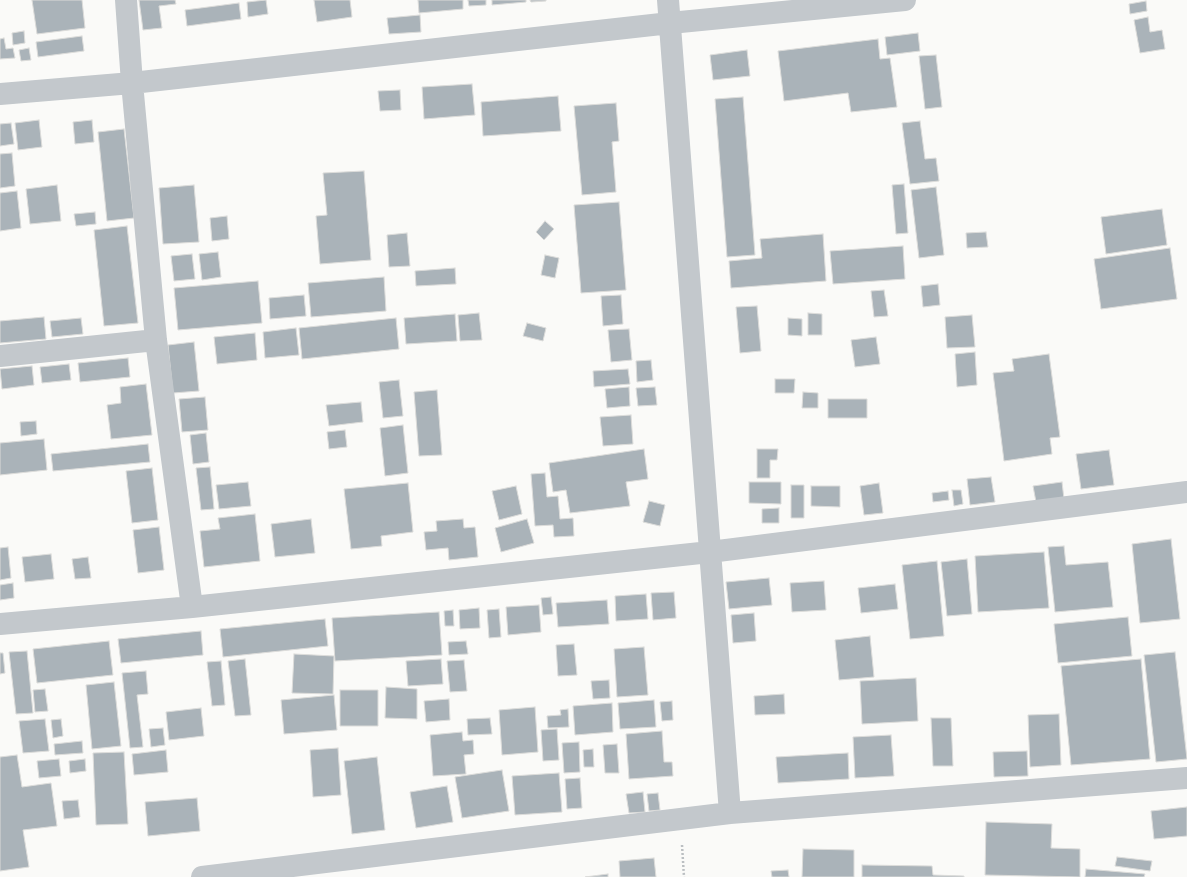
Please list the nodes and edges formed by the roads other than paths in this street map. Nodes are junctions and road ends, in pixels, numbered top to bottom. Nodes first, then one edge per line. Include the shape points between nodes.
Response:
1 (126, 0) edge
2 (668, 0) edge
3 (905, 0) edge
4 (670, 23) junction
5 (132, 83) junction
6 (0, 94) edge
7 (156, 340) junction
8 (0, 356) edge
9 (1187, 492) edge
10 (710, 552) junction
11 (192, 607) junction
12 (0, 624) edge
13 (1187, 778) edge
14 (730, 813) junction
15 (202, 877) edge

1 - 5 street
2 - 4 street
3 - 4 street
4 - 5 street
4 - 10 street
5 - 6 street
5 - 7 street
7 - 8 street
7 - 11 street
9 - 10 street
10 - 11 street
10 - 14 street
11 - 12 street
13 - 14 street
14 - 15 street

